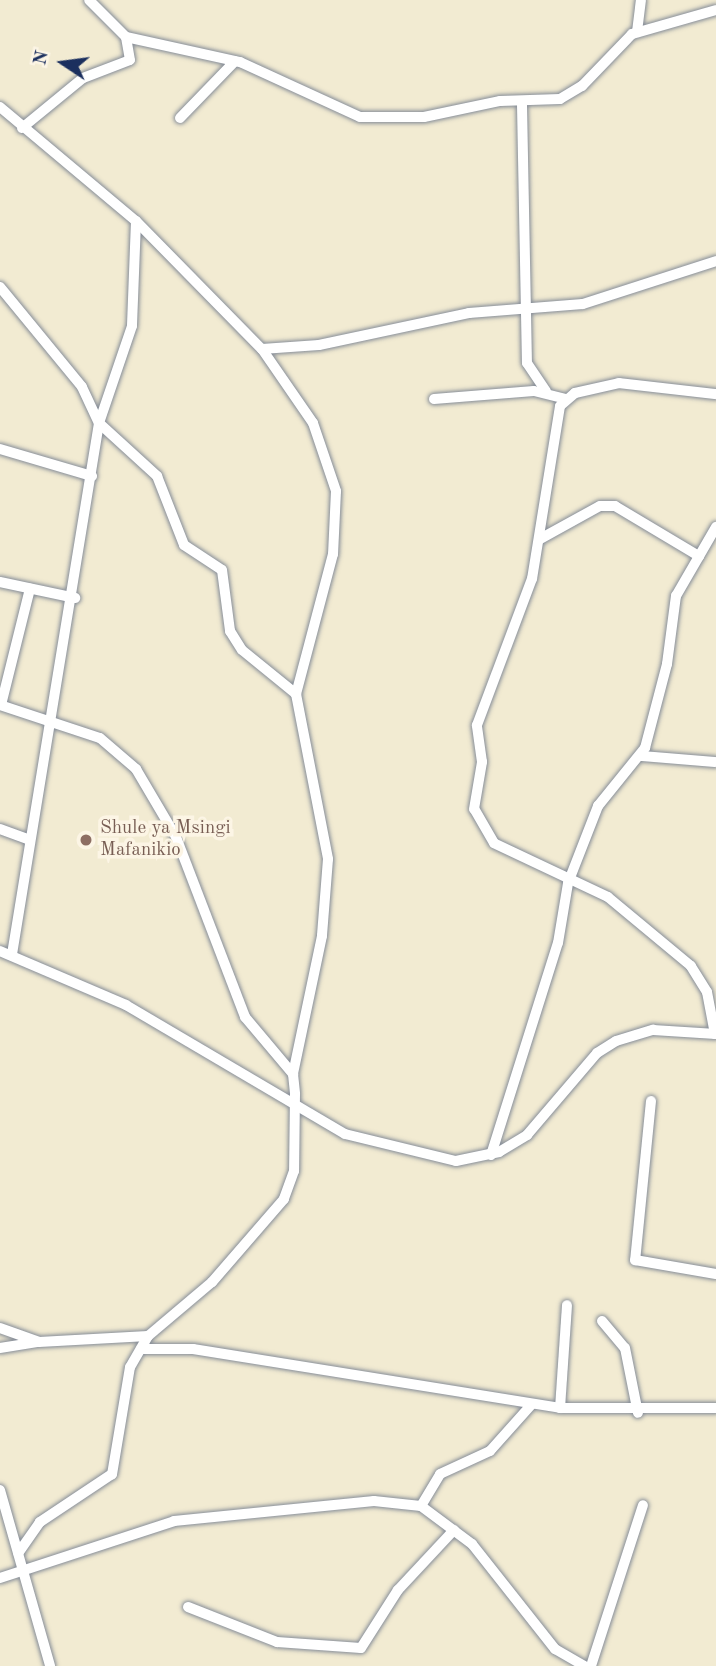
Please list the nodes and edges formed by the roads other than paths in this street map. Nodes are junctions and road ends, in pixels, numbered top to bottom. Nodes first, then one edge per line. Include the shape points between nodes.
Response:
1 (89, 0) edge
2 (641, 0) edge
3 (716, 10) edge
4 (637, 32) junction
5 (126, 37) junction
6 (235, 61) junction
7 (522, 105) junction
8 (0, 107) edge
9 (180, 118) dead end
10 (0, 120) edge
11 (20, 126) junction
12 (136, 221) junction
13 (716, 261) edge
14 (0, 287) edge
15 (531, 309) junction
16 (262, 349) junction
17 (546, 391) junction
18 (716, 394) edge
19 (434, 399) dead end
20 (566, 399) junction
21 (99, 423) junction
22 (0, 449) edge
23 (92, 476) junction
24 (716, 527) edge
25 (540, 539) junction
26 (699, 556) junction
27 (0, 582) edge
28 (30, 589) junction
29 (75, 598) junction
30 (296, 694) junction
31 (1, 705) edge
32 (51, 718) junction
33 (641, 756) junction
34 (716, 762) edge
35 (0, 829) edge
36 (30, 840) junction
37 (568, 883) junction
38 (0, 951) edge
39 (12, 954) junction
40 (715, 1034) edge
41 (293, 1074) junction
42 (651, 1101) dead end
43 (295, 1106) junction
44 (491, 1155) junction
45 (716, 1274) edge
46 (567, 1305) dead end
47 (602, 1321) dead end
48 (0, 1328) edge
49 (148, 1336) junction
50 (39, 1342) junction
51 (0, 1348) edge
52 (141, 1349) junction
53 (532, 1404) junction
54 (560, 1408) junction
55 (716, 1408) edge
56 (638, 1412) junction
57 (0, 1490) edge
58 (643, 1505) dead end
59 (421, 1506) junction
60 (454, 1530) junction
61 (18, 1553) junction
62 (23, 1569) junction
63 (0, 1578) edge
64 (188, 1608) dead end
65 (50, 1666) edge
66 (584, 1666) edge
67 (591, 1666) edge

1 - 5 street
2 - 4 street
3 - 4 street
4 - 7 street via 571,94
5 - 6 street
5 - 11 street via 126,67 83,78
6 - 7 street via 360,117 424,117 500,101
6 - 9 street
7 - 15 street via 529,210 524,274
8 - 11 street
10 - 11 street
11 - 12 street
12 - 16 street
12 - 21 street via 132,326
13 - 15 street via 598,301
14 - 21 street via 82,387
15 - 16 street
15 - 17 street via 527,363
16 - 30 street via 313,423 336,491 334,554
17 - 19 street
17 - 20 street
18 - 20 street via 627,383
20 - 25 street
21 - 23 street
21 - 30 street via 157,476 184,545 222,570 230,631 242,650
22 - 23 street
23 - 29 street
24 - 26 street
25 - 26 street via 600,506 615,506
25 - 37 street via 521,616 480,716 482,762 474,809 494,843
26 - 33 street via 676,596 667,664
27 - 28 street
28 - 29 street
28 - 31 street
29 - 32 street
30 - 41 street via 328,859 322,936
31 - 32 street
32 - 36 street
32 - 41 street via 100,738 136,769 176,836 245,1017
33 - 34 street
33 - 37 street via 598,806
35 - 36 street
36 - 39 street
37 - 40 street via 608,897 691,966 707,992
37 - 44 street via 558,943
38 - 39 street
39 - 43 street via 126,1005
40 - 44 street via 653,1030 616,1041 579,1071 544,1121
41 - 43 street
42 - 45 street via 635,1260
43 - 44 street via 383,1146 456,1161
43 - 49 street via 294,1171 284,1199 212,1282
46 - 54 street
47 - 56 street via 625,1348
48 - 50 street
49 - 50 street
49 - 52 street
50 - 51 street
52 - 53 street via 193,1349
52 - 61 street via 124,1392 117,1466 40,1522
53 - 54 street
53 - 59 street via 490,1451 453,1463 440,1474
54 - 56 street
55 - 56 street
57 - 61 street
58 - 67 street
59 - 60 street
59 - 62 street via 374,1502 174,1521
60 - 64 street via 398,1590 361,1648 277,1642
60 - 66 street via 498,1569 555,1649
61 - 62 street
62 - 63 street
62 - 65 street

